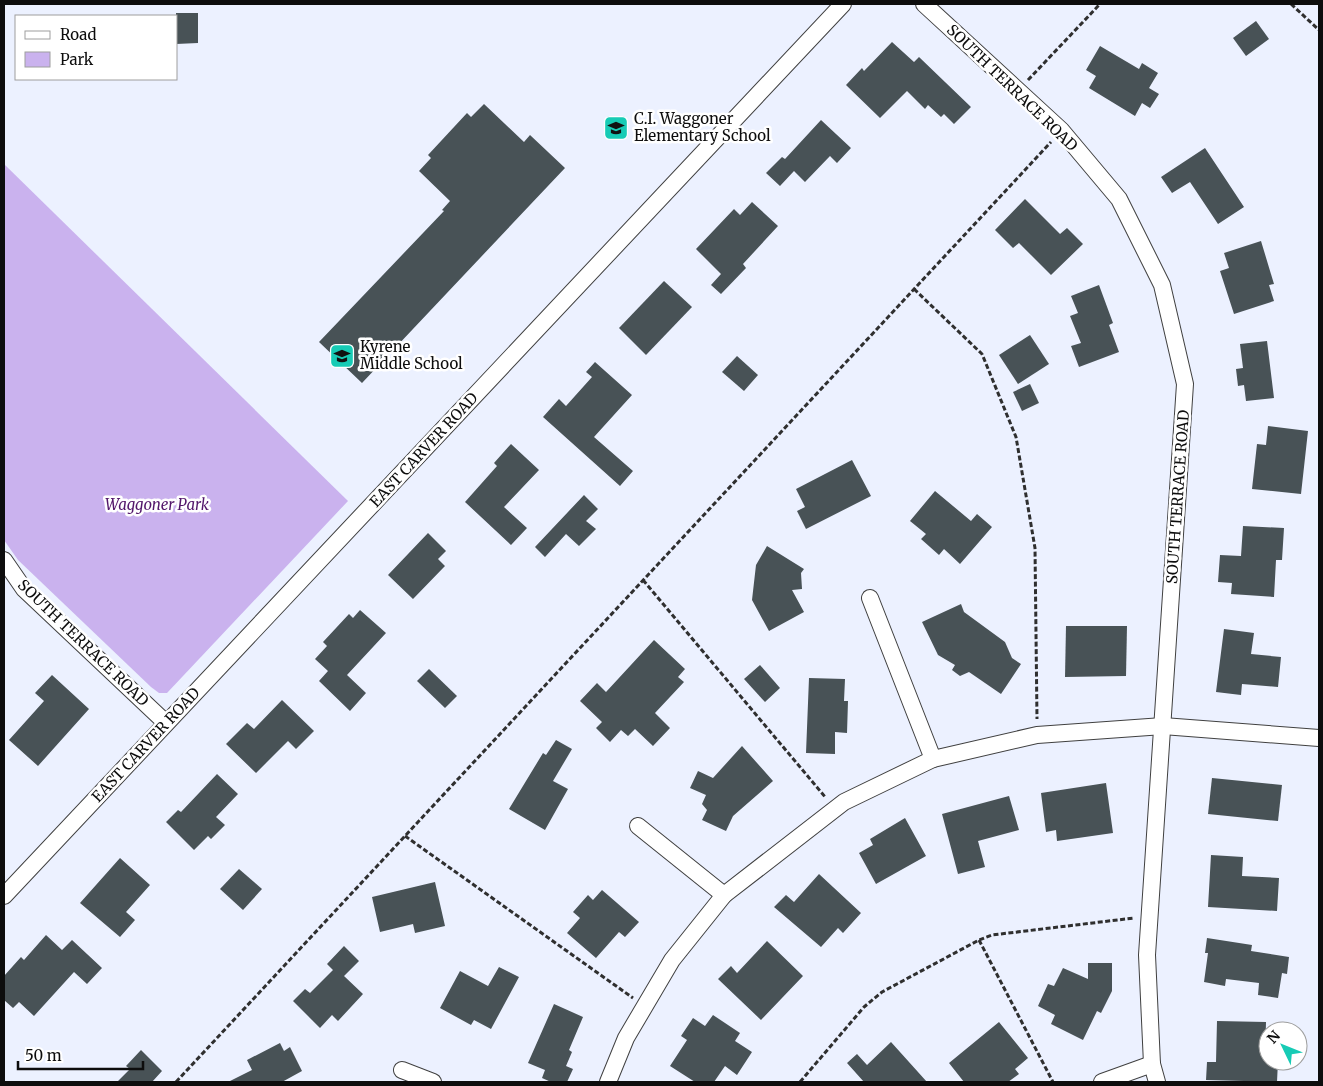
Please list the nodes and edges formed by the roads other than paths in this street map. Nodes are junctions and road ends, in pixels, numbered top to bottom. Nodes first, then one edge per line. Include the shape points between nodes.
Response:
1 (843, 4) edge
2 (924, 4) edge
3 (4, 560) edge
4 (870, 598) dead end
5 (166, 723) junction
6 (1163, 726) junction
7 (1319, 738) edge
8 (933, 759) junction
9 (638, 826) dead end
10 (724, 895) junction
11 (4, 896) edge
12 (1152, 1064) junction
13 (402, 1070) dead end
14 (433, 1082) edge
15 (608, 1082) edge
16 (1102, 1082) edge
17 (1157, 1082) edge

1 - 5 street, EAST CARVER ROAD
2 - 6 street, SOUTH TERRACE ROAD via 1062,130 1119,199 1162,285 1185,384
3 - 5 street, SOUTH TERRACE ROAD via 24,588
4 - 8 street
5 - 11 street, EAST CARVER ROAD
6 - 7 street
6 - 8 street via 1037,735
6 - 12 street, SOUTH TERRACE ROAD via 1147,955
8 - 10 street via 844,802
9 - 10 street
10 - 15 street via 672,960 626,1038
12 - 16 street
12 - 17 street, SOUTH TERRACE ROAD
13 - 14 street

